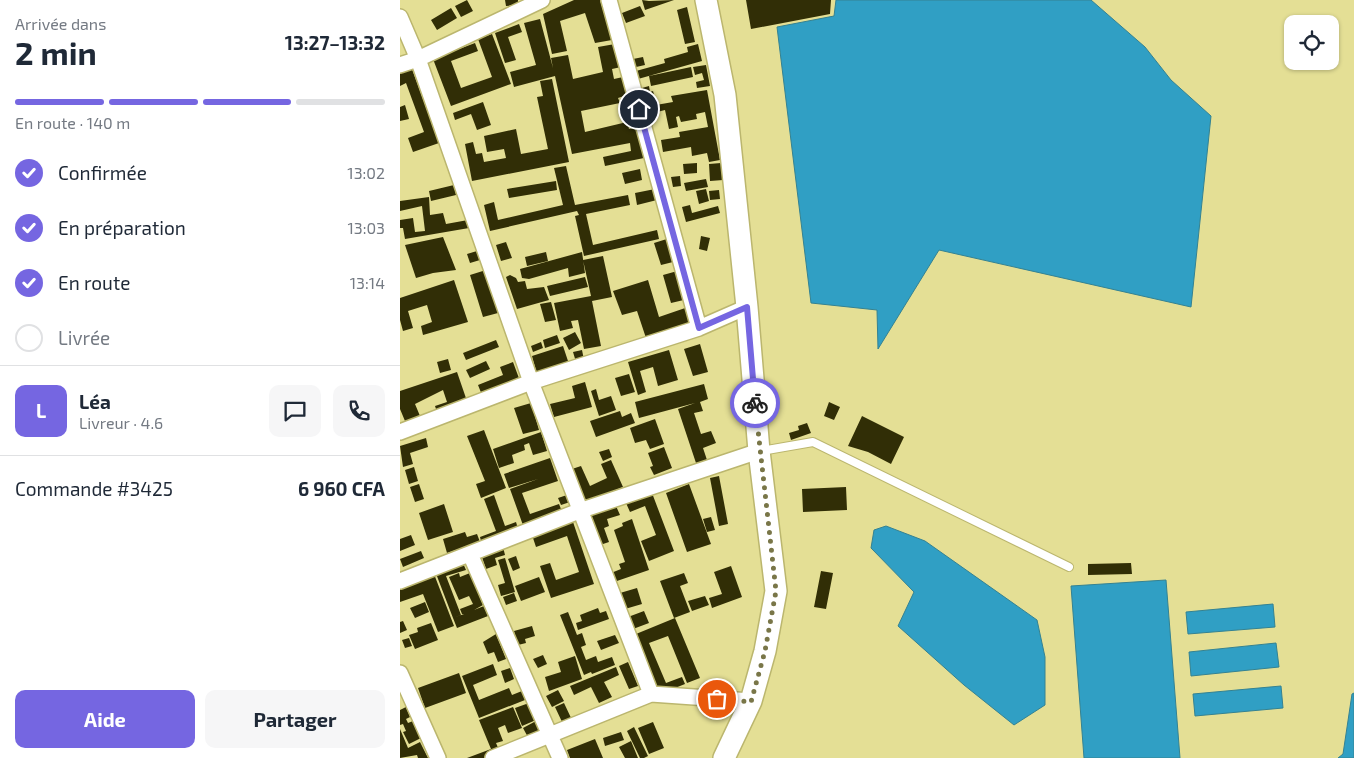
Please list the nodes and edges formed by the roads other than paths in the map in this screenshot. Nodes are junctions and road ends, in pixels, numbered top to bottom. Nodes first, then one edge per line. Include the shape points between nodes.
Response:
1 (542, 0) edge
2 (609, 0) edge
3 (706, 0) edge
4 (400, 17) edge
5 (418, 60) junction
6 (400, 65) edge
7 (747, 307) junction
8 (699, 328) junction
9 (531, 382) junction
10 (400, 432) edge
11 (759, 451) junction
12 (580, 511) junction
13 (470, 554) junction
14 (1069, 567) dead end
15 (400, 581) edge
16 (400, 673) edge
17 (651, 694) junction
18 (751, 702) junction
19 (549, 734) junction
20 (438, 758) edge
21 (493, 758) edge
22 (560, 758) edge
23 (724, 758) edge

1 - 5 street
2 - 8 street
3 - 7 main road via 725,95
4 - 5 street
5 - 6 street
5 - 9 street
7 - 8 street
7 - 11 main road
8 - 9 street
9 - 10 street
9 - 12 street
11 - 12 street
11 - 14 lane via 814,442
11 - 18 main road via 776,591
12 - 13 street
12 - 17 street
13 - 15 street
13 - 19 street
16 - 20 street
17 - 18 street
17 - 19 street
18 - 23 main road
19 - 21 street
19 - 22 street

